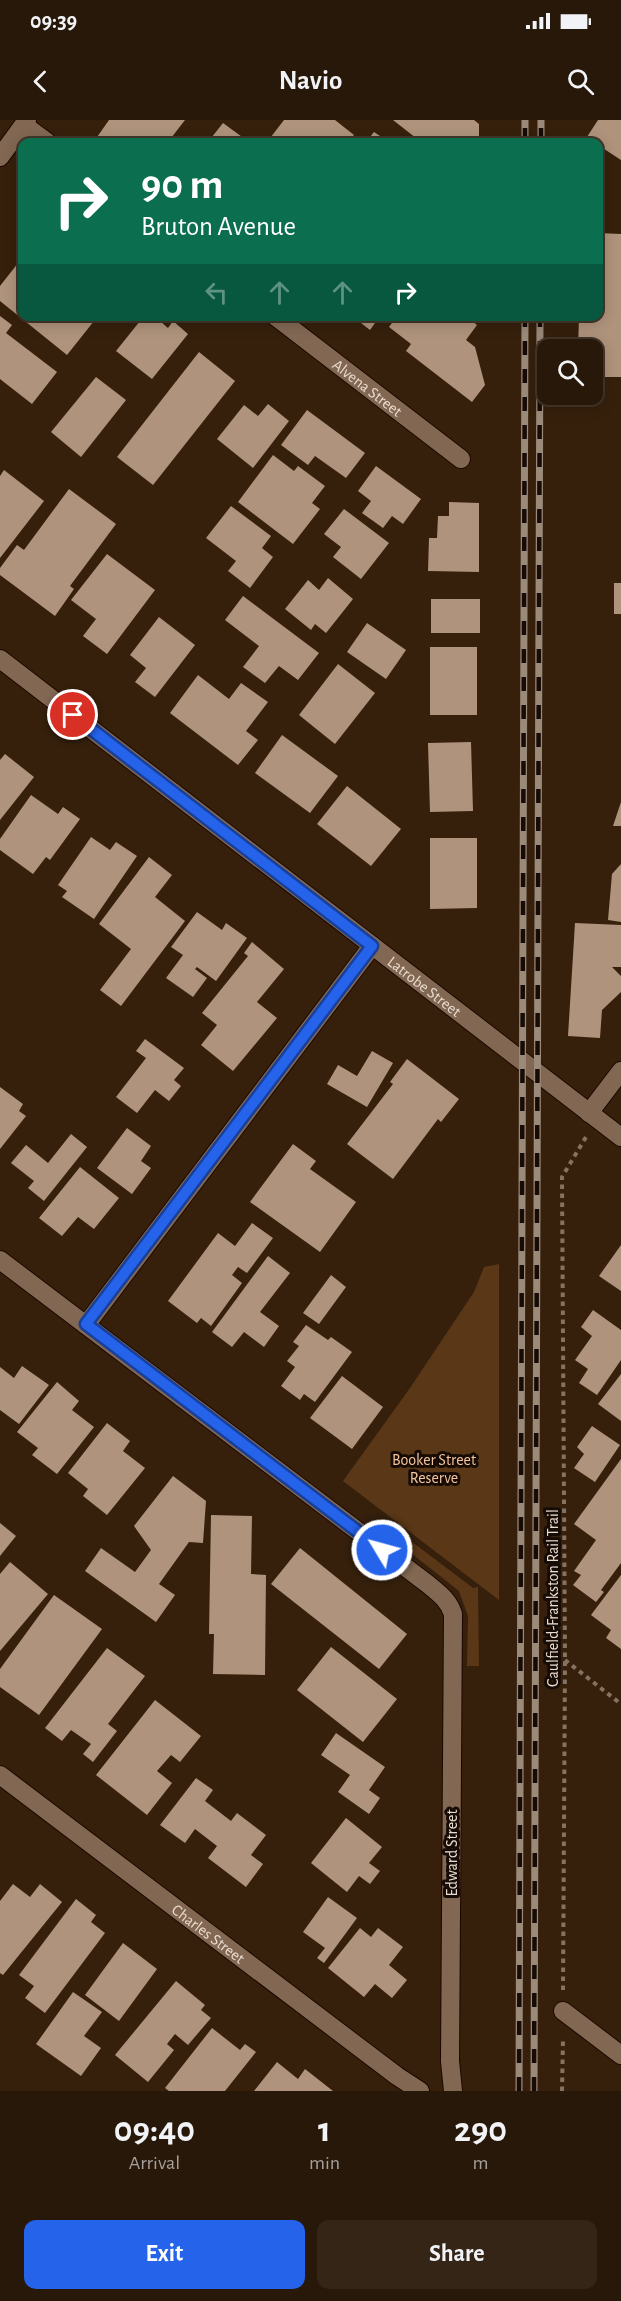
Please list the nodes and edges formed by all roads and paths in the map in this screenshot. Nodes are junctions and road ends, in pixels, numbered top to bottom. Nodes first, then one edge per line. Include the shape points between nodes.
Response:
1 (26, 122) edge
2 (43, 138) edge
3 (0, 157) edge
4 (282, 321) edge
5 (461, 459) dead end
6 (0, 659) edge
7 (372, 946) junction
8 (621, 1071) edge
9 (589, 1113) junction
10 (621, 1137) edge
11 (0, 1260) edge
12 (86, 1324) junction
13 (565, 1660) junction
14 (621, 1704) edge
15 (0, 1775) edge
16 (563, 2011) junction
17 (621, 2055) edge
18 (420, 2091) edge
19 (453, 2091) edge
20 (562, 2091) edge

1 - 2 street
1 - 3 street
4 - 5 street, Alvena Street
6 - 7 street, Latrobe Street
7 - 9 street, Latrobe Street
7 - 12 street
8 - 9 street
9 - 10 street, Latrobe Street
9 - 13 path, Caulfield-Frankston Rail Trail via 588,1134 562,1177
11 - 12 street
12 - 19 street, Edward Street via 450,1605
13 - 14 path
13 - 16 path, Caulfield-Frankston Rail Trail
15 - 18 street, Charles Street
16 - 17 street
16 - 20 path, Caulfield-Frankston Rail Trail

